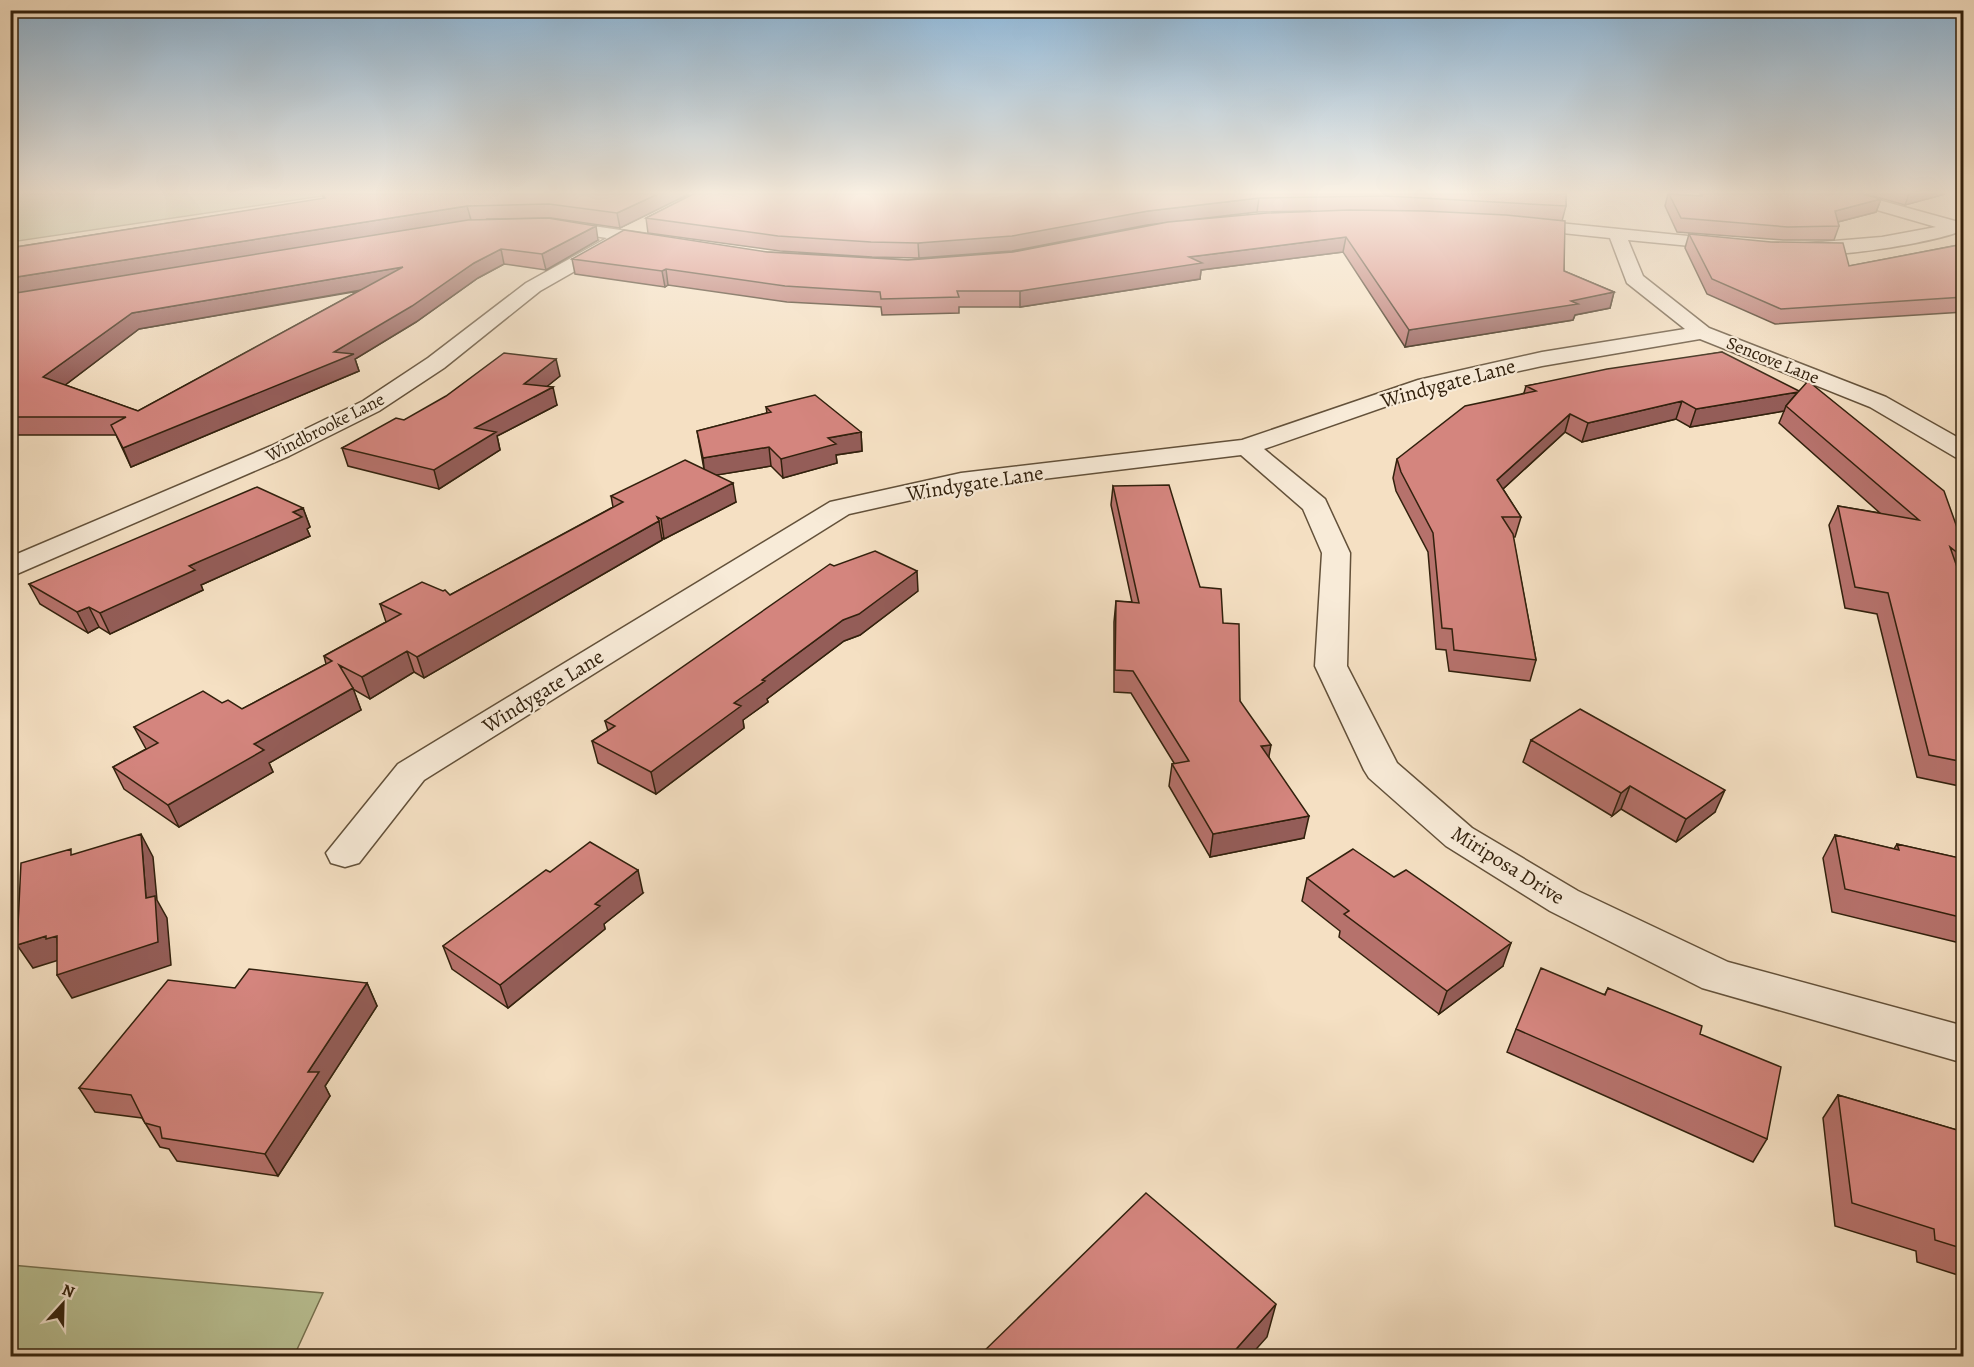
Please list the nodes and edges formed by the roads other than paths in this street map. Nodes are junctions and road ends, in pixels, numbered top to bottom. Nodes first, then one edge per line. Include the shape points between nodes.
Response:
1 (585, 258) edge
2 (1626, 258) edge
3 (1702, 332) junction
4 (1246, 447) junction
5 (1964, 452) edge
6 (10, 568) edge
7 (345, 853) dead end
8 (1964, 1045) edge

1 - 6 street, Windbrooke Lane via 533,287 436,363 371,406 280,451
2 - 3 street, Sencove Lane via 1634,279
3 - 4 street, Windygate Lane via 1542,359 1426,385
3 - 5 street, Sencove Lane via 1878,402
4 - 7 street, Windygate Lane via 961,481 840,508 411,772
4 - 8 street, Miriposa Drive via 1315,505 1336,553 1331,666 1382,770 1459,837 1564,901 1717,976

